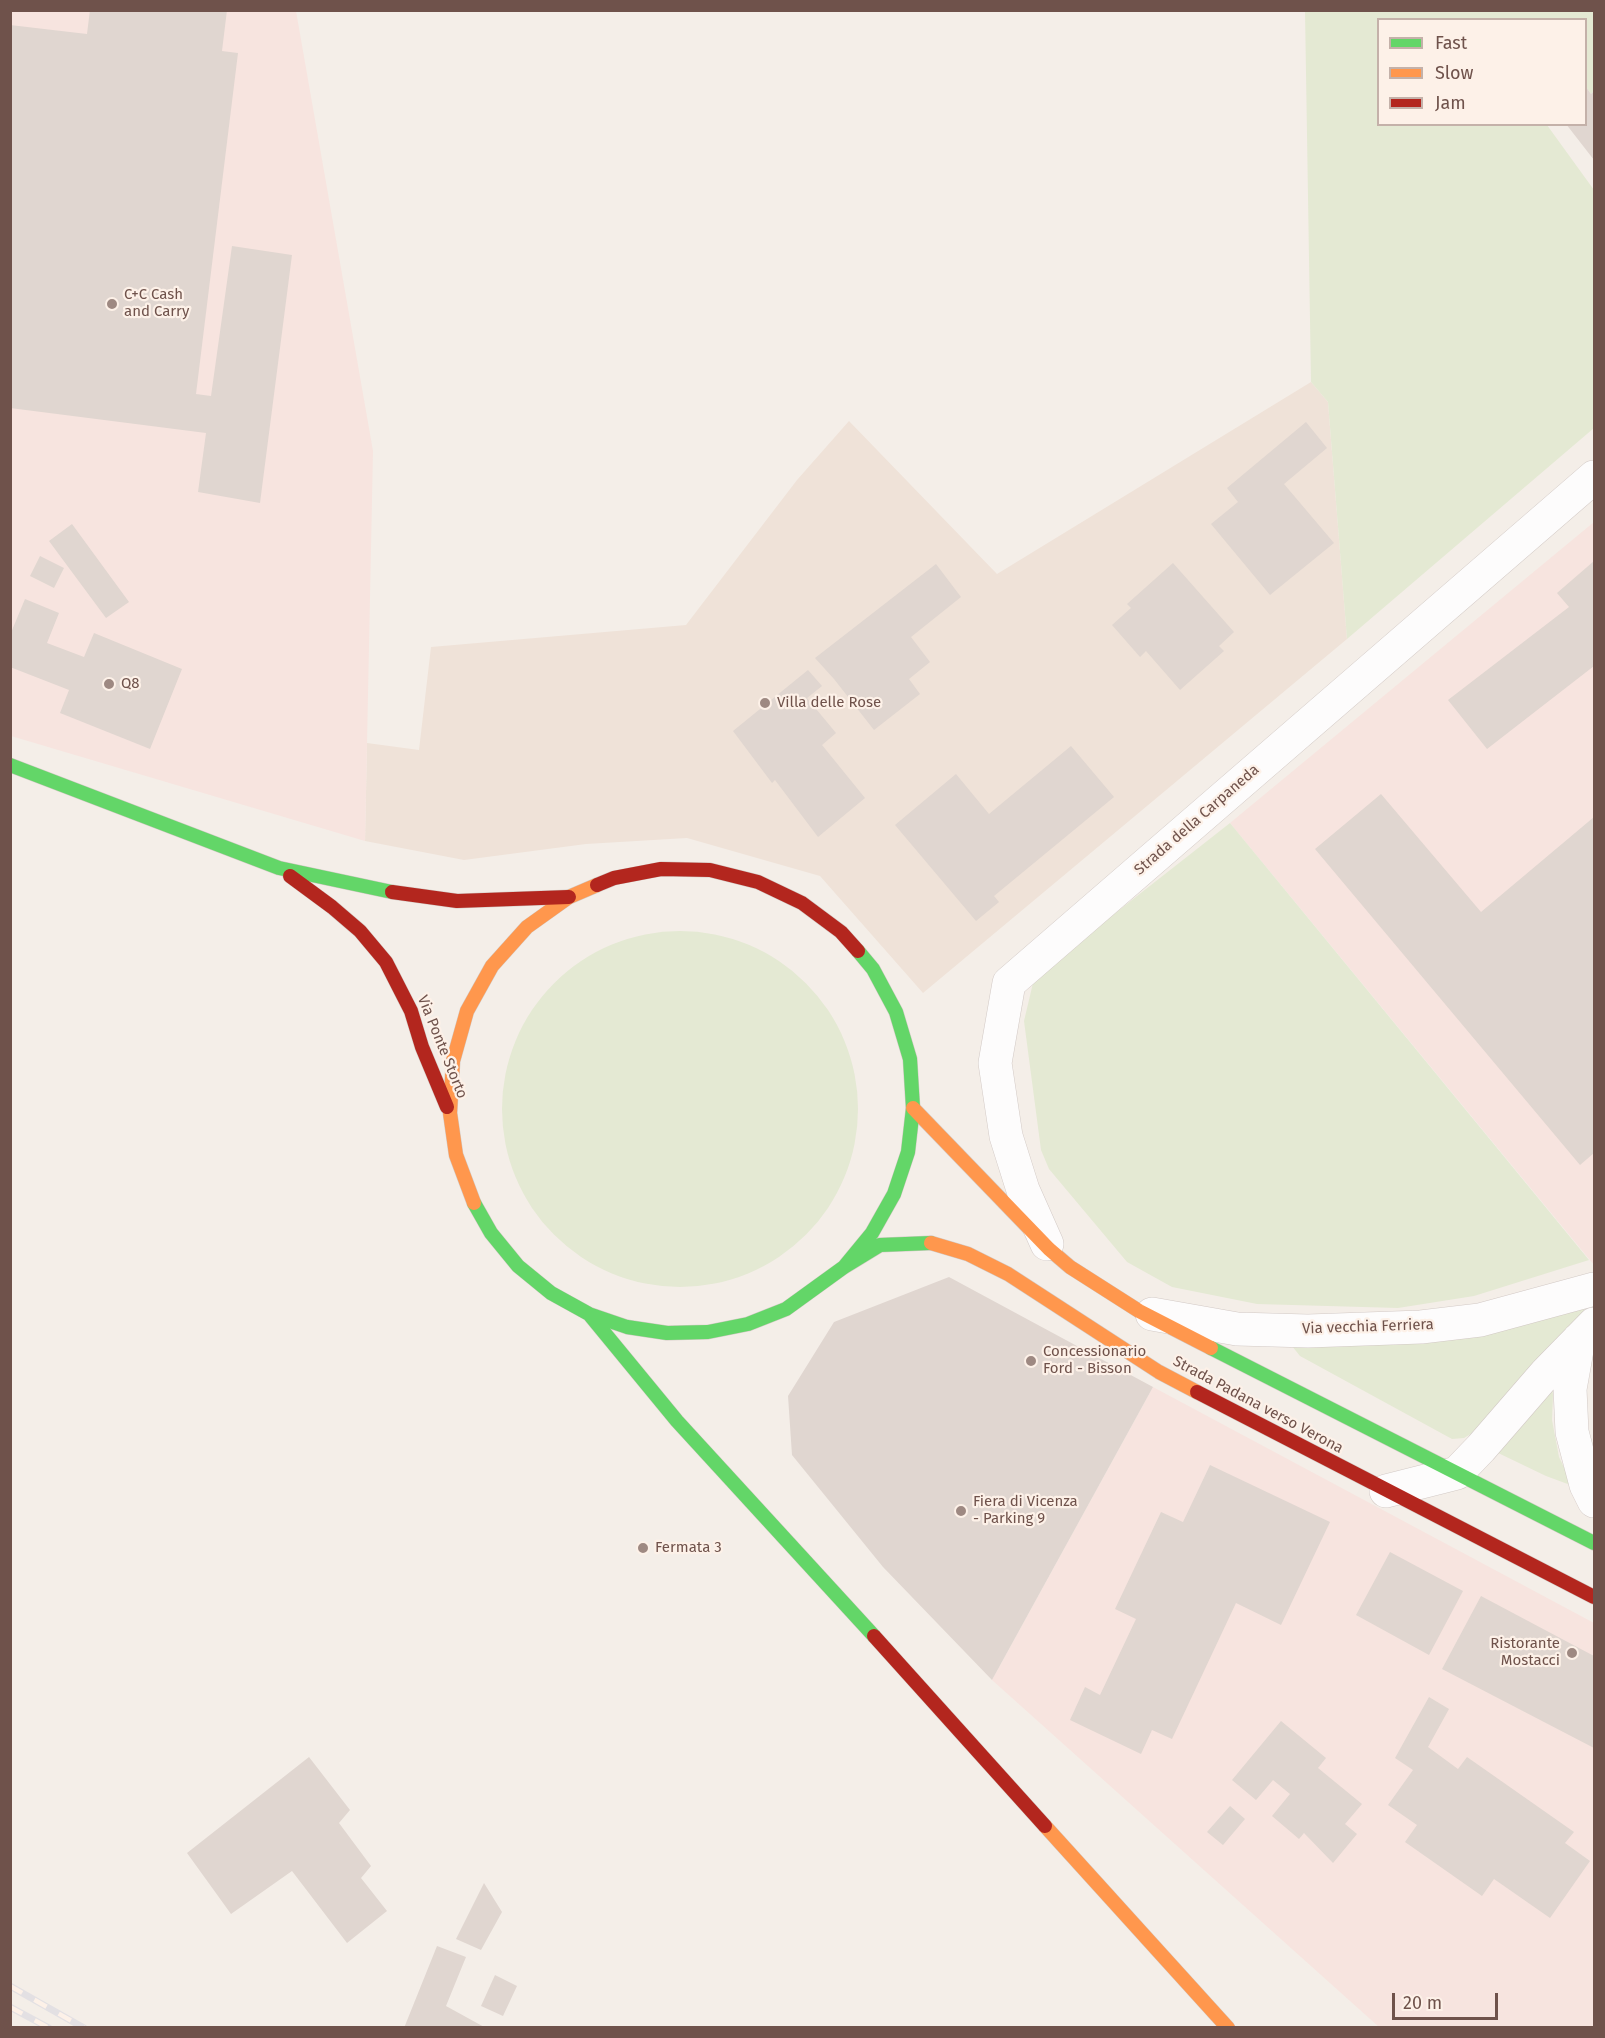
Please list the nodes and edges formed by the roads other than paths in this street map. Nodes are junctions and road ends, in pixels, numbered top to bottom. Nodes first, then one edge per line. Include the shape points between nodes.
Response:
1 (1594, 477) edge
2 (10, 765) edge
3 (279, 868) junction
4 (569, 897) junction
5 (913, 1108) junction
6 (450, 1113) junction
7 (1049, 1249) junction
8 (844, 1267) junction
9 (1594, 1288) edge
10 (1139, 1311) junction
11 (589, 1314) junction
12 (1586, 1332) edge
13 (1456, 1473) junction
14 (1386, 1491) junction
15 (1594, 1501) edge
16 (1594, 1543) edge
17 (1594, 1597) edge
18 (1228, 2028) edge

1 - 7 street, Strada della Carpaneda via 1009,983 995,1063 1005,1136
2 - 3 main road, Via Ponte Storto
3 - 4 main road, Via Ponte Storto via 457,901
3 - 6 main road, Via Ponte Storto via 360,931 386,962 411,1011
4 - 5 main road, Strada Padana verso Verona via 614,878 661,869 710,870 758,882 802,903 841,932 873,969 896,1012 909,1059
4 - 6 main road, Strada Padana verso Verona via 527,927 492,966 467,1011 453,1061
5 - 7 main road, Strada Padana verso Verona
5 - 8 main road, Strada Padana verso Verona via 908,1152 894,1194 872,1233
6 - 11 main road, Strada Padana verso Verona via 456,1155 470,1196 491,1233 518,1266 551,1293
7 - 10 main road, Strada Padana verso Verona
8 - 11 main road, Strada Padana verso Verona via 786,1309 748,1324 708,1332 667,1333 627,1327
8 - 14 main road, Strada Padana verso Verona via 880,1245 927,1242 968,1254 1008,1274 1159,1372
9 - 10 street, Via vecchia Ferriera via 1480,1320 1421,1327 1237,1329
10 - 13 main road, Strada Padana verso Verona
11 - 18 main road via 677,1421
12 - 13 street
12 - 15 street via 1570,1389 1572,1432
13 - 14 street
13 - 16 main road, Strada Padana verso Verona
14 - 17 main road, Strada Padana verso Verona

